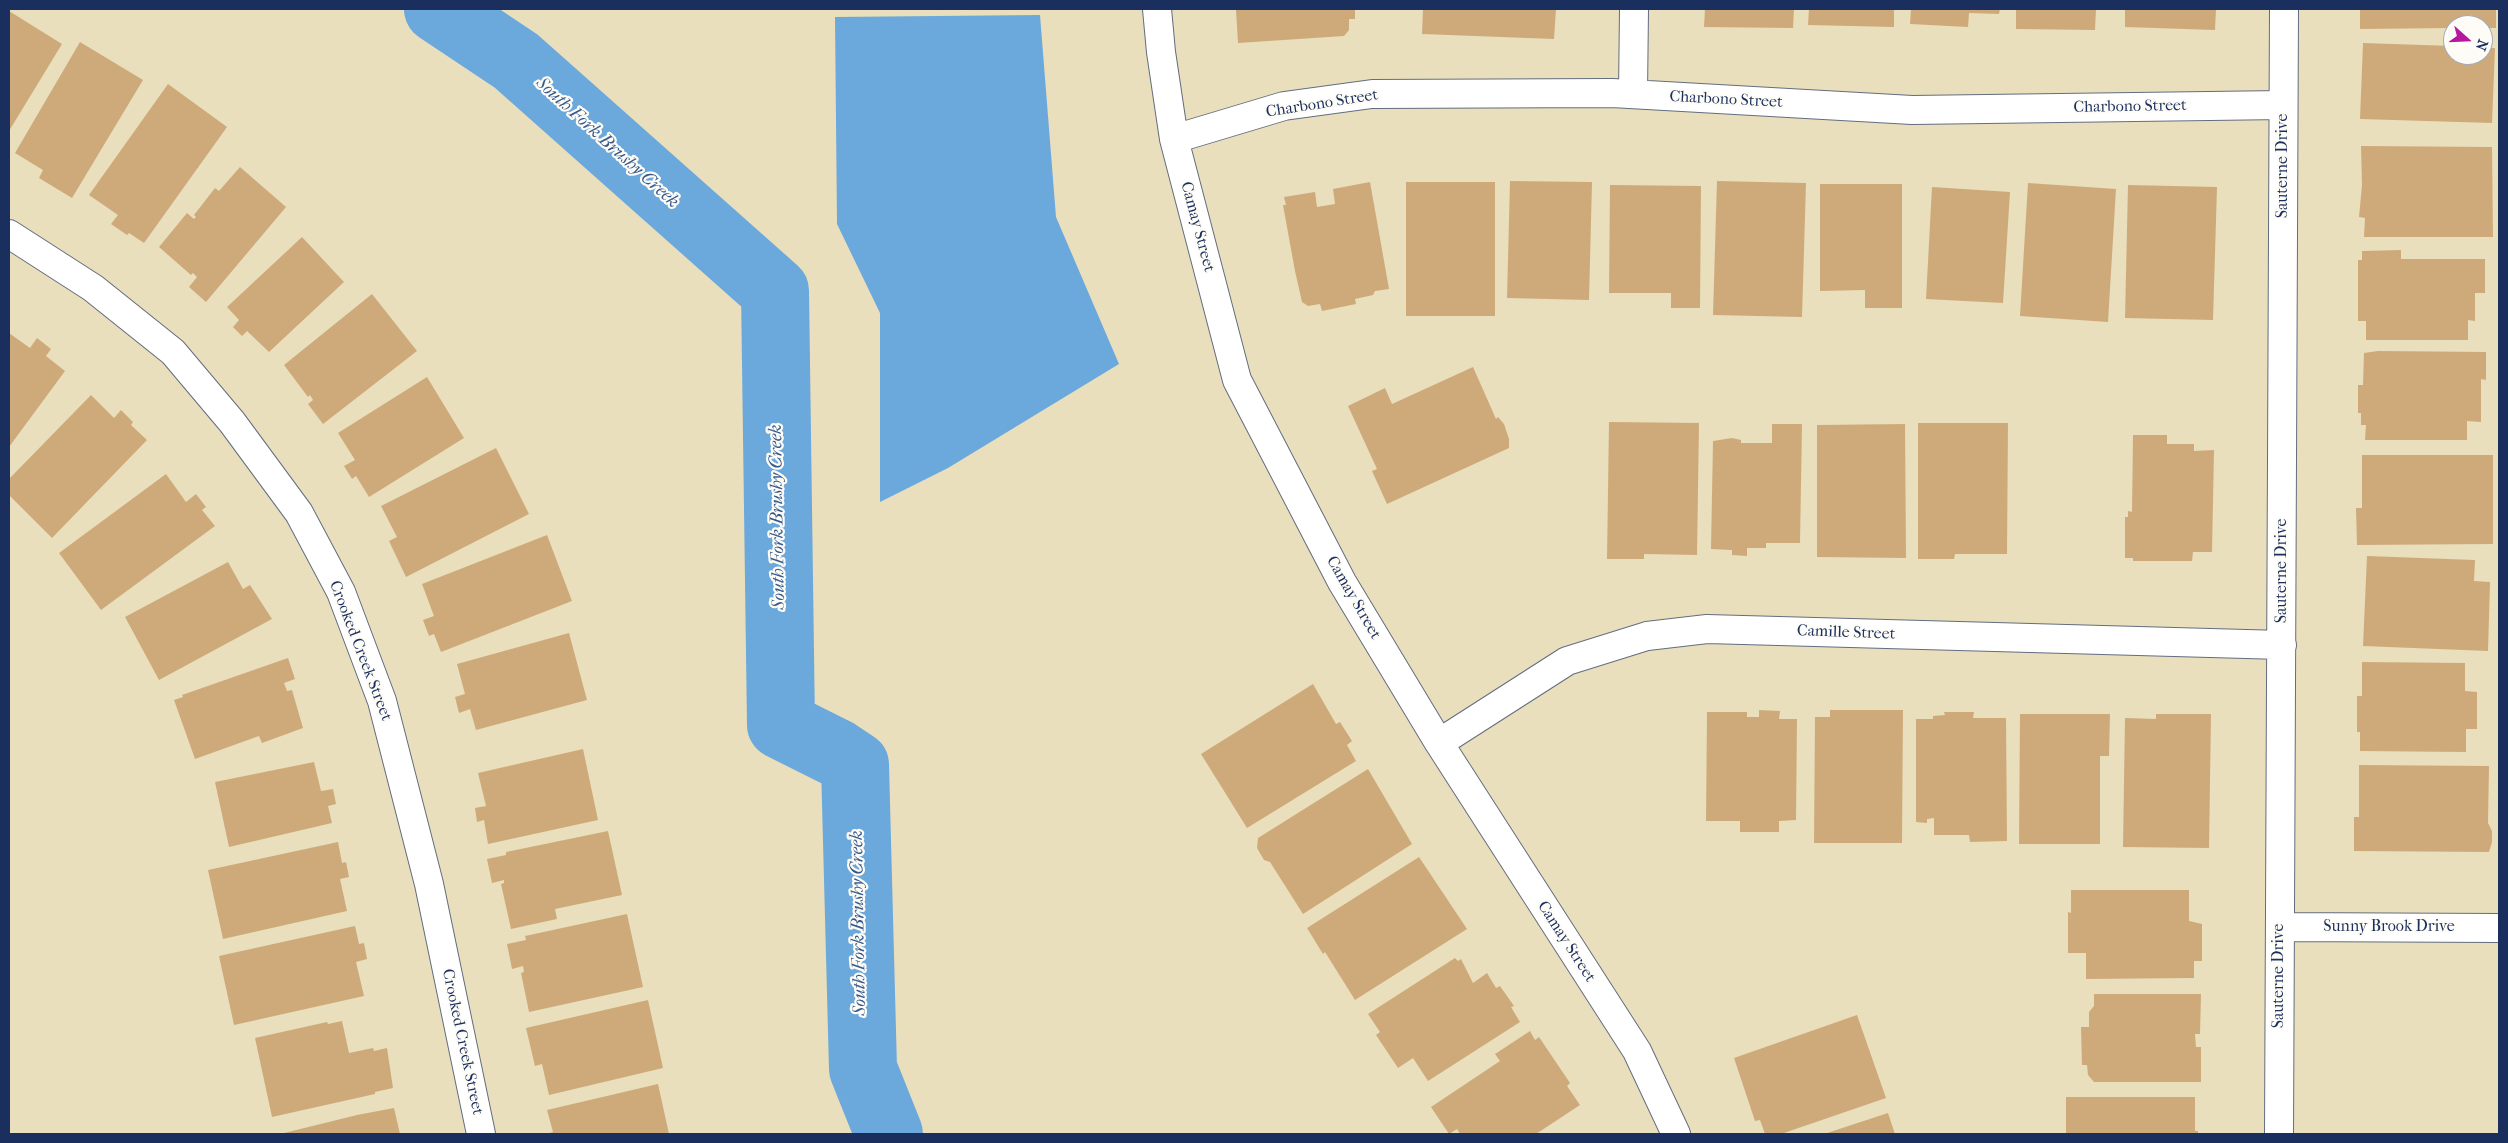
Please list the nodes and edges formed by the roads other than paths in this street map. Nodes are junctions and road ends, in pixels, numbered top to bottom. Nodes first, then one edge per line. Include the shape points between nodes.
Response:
1 (1158, 9) edge
2 (1634, 9) edge
3 (2284, 9) edge
4 (1633, 94) junction
5 (2283, 105) junction
6 (1174, 139) junction
7 (9, 234) edge
8 (2282, 644) junction
9 (1439, 743) junction
10 (2280, 927) junction
11 (2499, 928) edge
12 (481, 1134) edge
13 (1676, 1134) edge
14 (2279, 1134) edge

1 - 6 street, Camay Street
2 - 4 street
3 - 5 street, Sauterne Drive
4 - 5 street, Charbono Street via 1912,110
4 - 6 street, Charbono Street via 1372,94 1284,106
5 - 8 street, Sauterne Drive
6 - 9 street, Camay Street via 1237,380 1342,582
7 - 12 street, Crooked Creek Street via 93,288 173,352 232,422 299,513 341,592 382,701 429,884
8 - 9 street, Camille Street via 1707,629 1681,632 1647,636 1567,661
8 - 10 street, Sauterne Drive
9 - 13 street, Camay Street via 1637,1051
10 - 11 street, Sunny Brook Drive
10 - 14 street, Sauterne Drive

